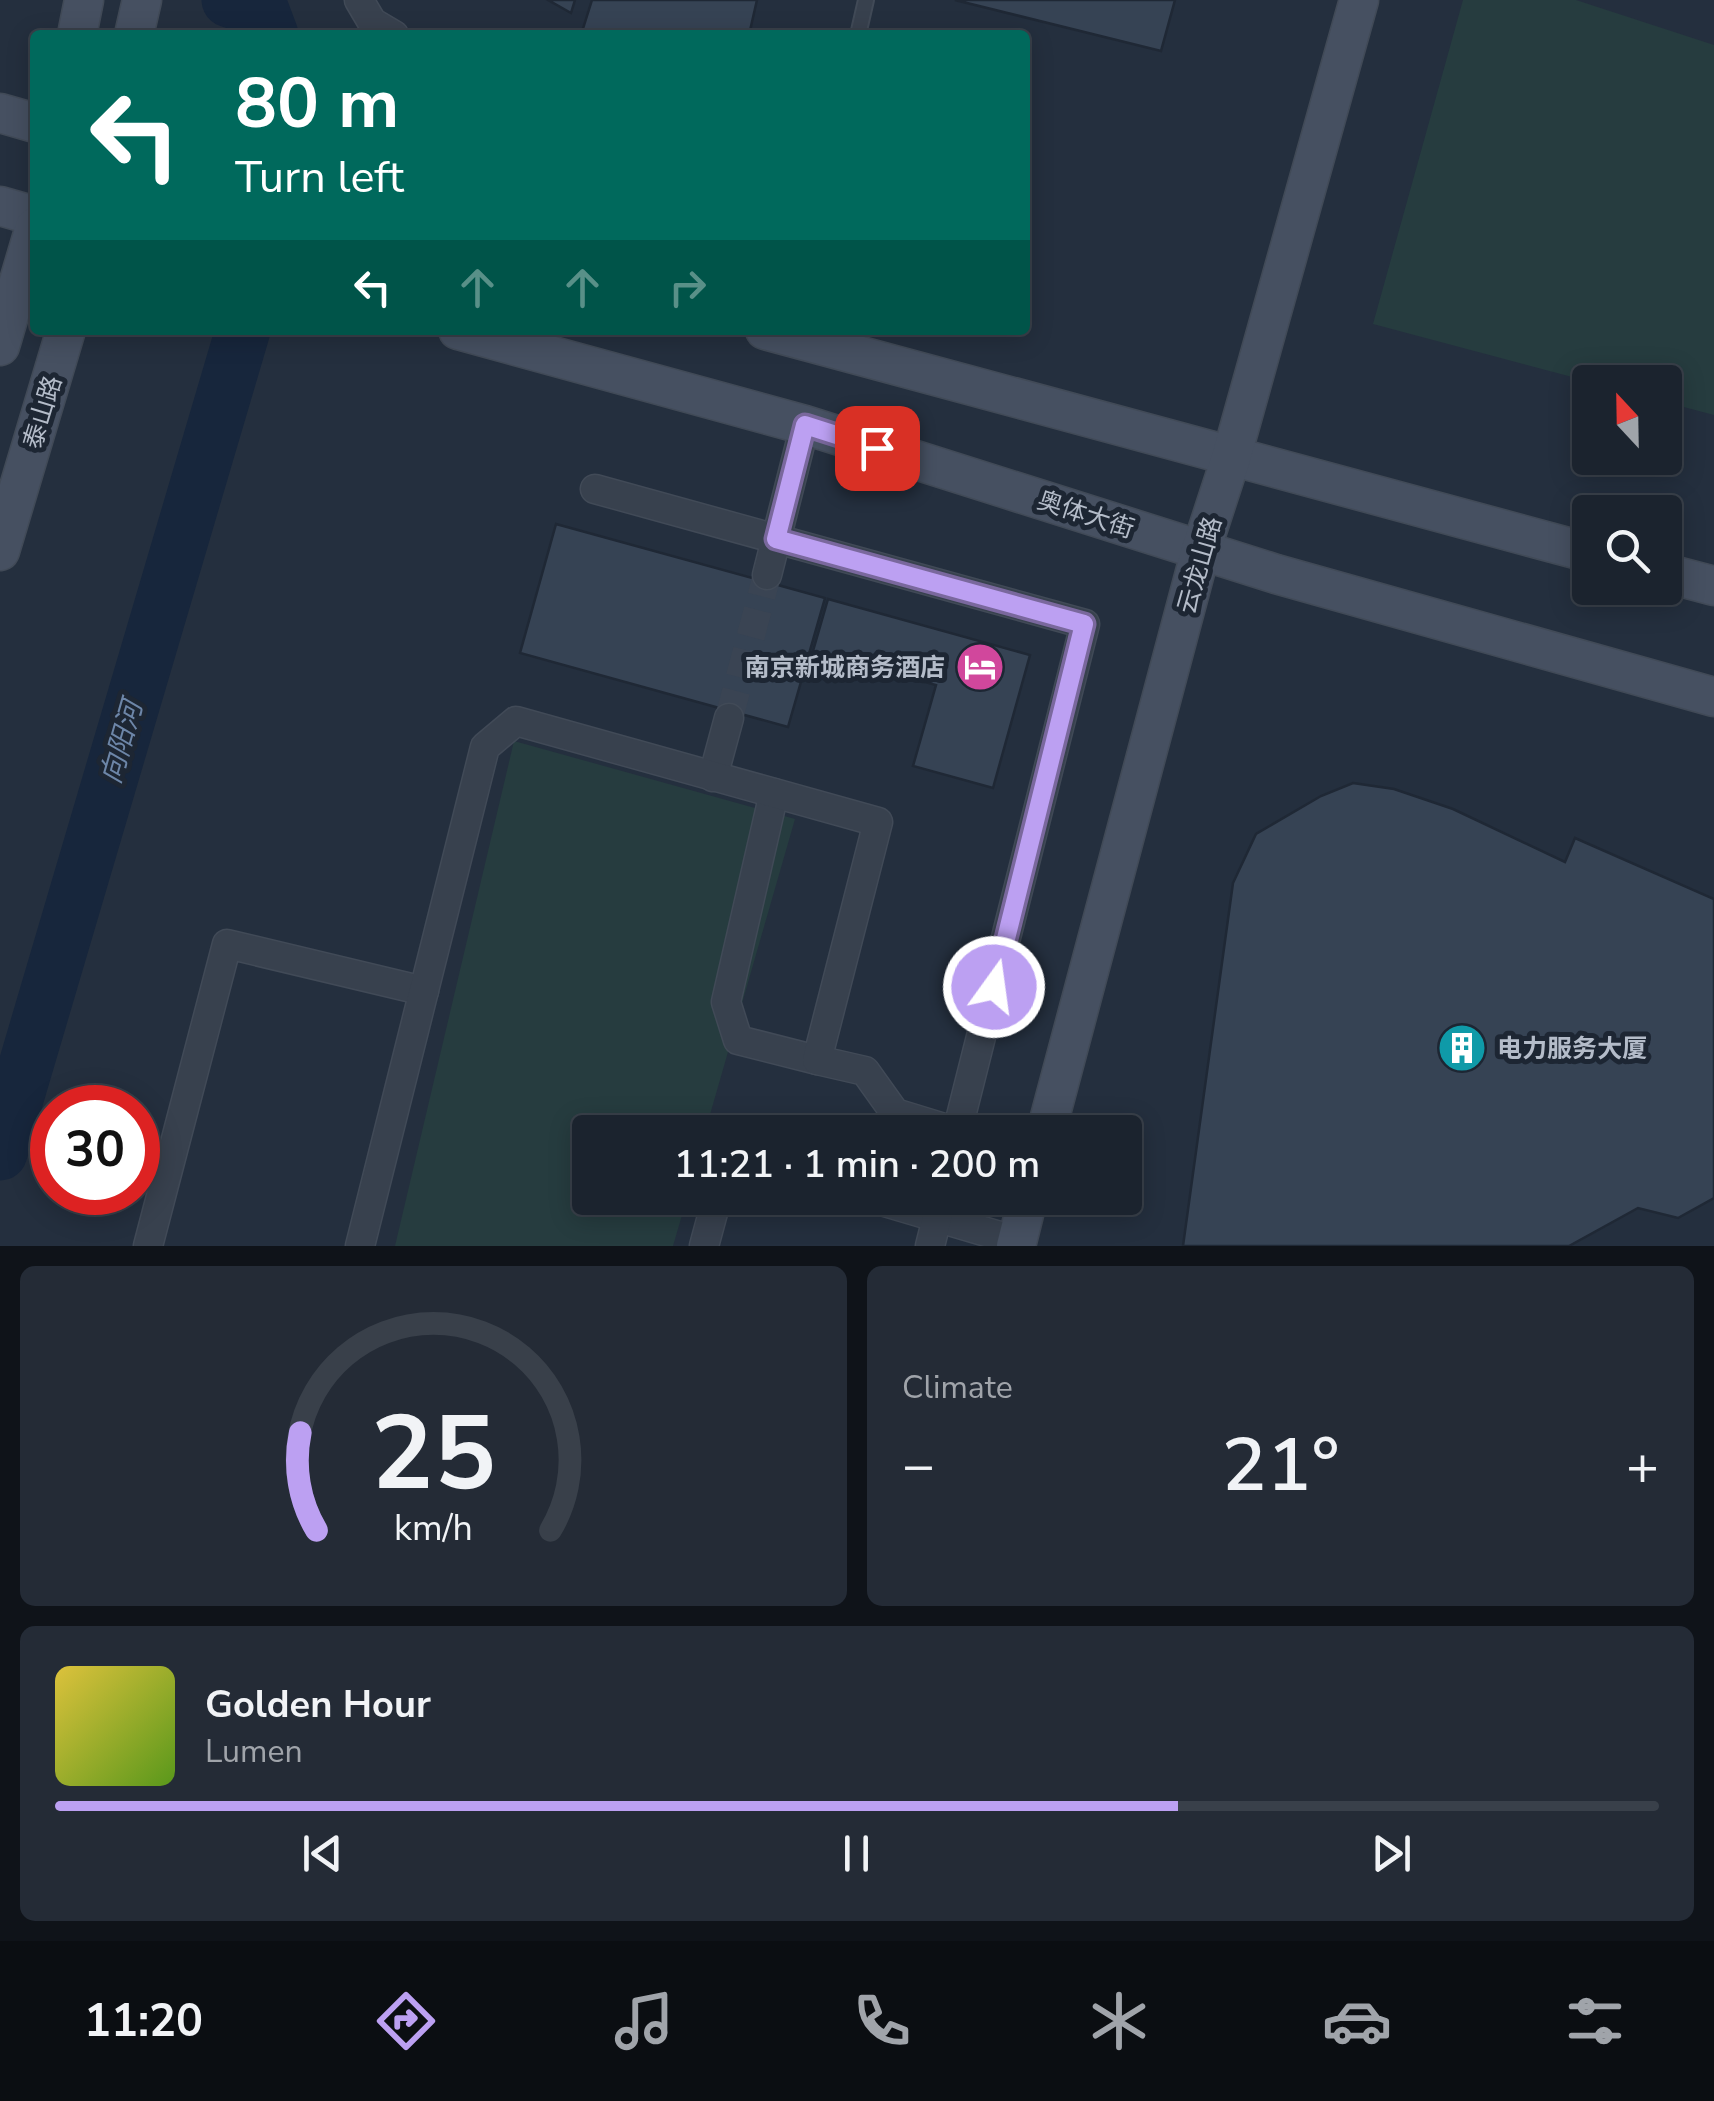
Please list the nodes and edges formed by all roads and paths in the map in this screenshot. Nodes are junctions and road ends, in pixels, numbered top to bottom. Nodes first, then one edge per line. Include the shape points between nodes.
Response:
1 (142, 0) edge
2 (359, 0) edge
3 (866, 0) edge
4 (1359, 0) edge
5 (135, 30) edge
6 (386, 30) edge
7 (859, 30) edge
8 (0, 113) edge
9 (30, 122) edge
10 (0, 206) edge
11 (30, 215) edge
12 (30, 244) edge
13 (65, 335) edge
14 (476, 335) edge
15 (783, 335) edge
16 (0, 346) edge
17 (805, 425) junction
18 (1231, 458) junction
19 (596, 489) dead end
20 (776, 539) junction
21 (1572, 548) edge
22 (1201, 550) junction
23 (0, 551) edge
24 (767, 574) tunnel mouth
25 (1682, 578) edge
26 (1714, 586) edge
27 (1714, 697) edge
28 (729, 718) tunnel mouth
29 (714, 777) junction
30 (774, 793) junction
31 (424, 991) junction
32 (818, 1060) junction
33 (1051, 1115) edge
34 (712, 1215) edge
35 (938, 1215) edge
36 (956, 1215) edge
37 (1024, 1215) edge
38 (1016, 1244) edge
39 (148, 1246) edge
40 (360, 1246) edge
41 (704, 1246) edge
42 (930, 1246) edge

1 - 5 main road
2 - 6 street
3 - 7 lane
4 - 18 main road, 云龙山路
8 - 9 main road
10 - 11 main road
12 - 16 main road
13 - 23 main road, 泰山路
14 - 17 main road, 奥体大街
15 - 18 main road
17 - 20 street
17 - 22 main road, 奥体大街
18 - 21 main road
18 - 22 main road, 云龙山路
19 - 20 street
20 - 24 street
20 - 32 street via 1084,624 957,1132 895,1112 865,1071
22 - 27 main road, 奥体大街
22 - 33 main road, 云龙山路
25 - 26 main road
28 - 29 street
29 - 30 street
29 - 31 street via 516,721 485,746
30 - 32 street via 726,1002 738,1040
30 - 32 street via 878,822
31 - 39 street via 227,944
31 - 40 street
34 - 41 street
35 - 42 street
36 - 38 street
37 - 38 main road

